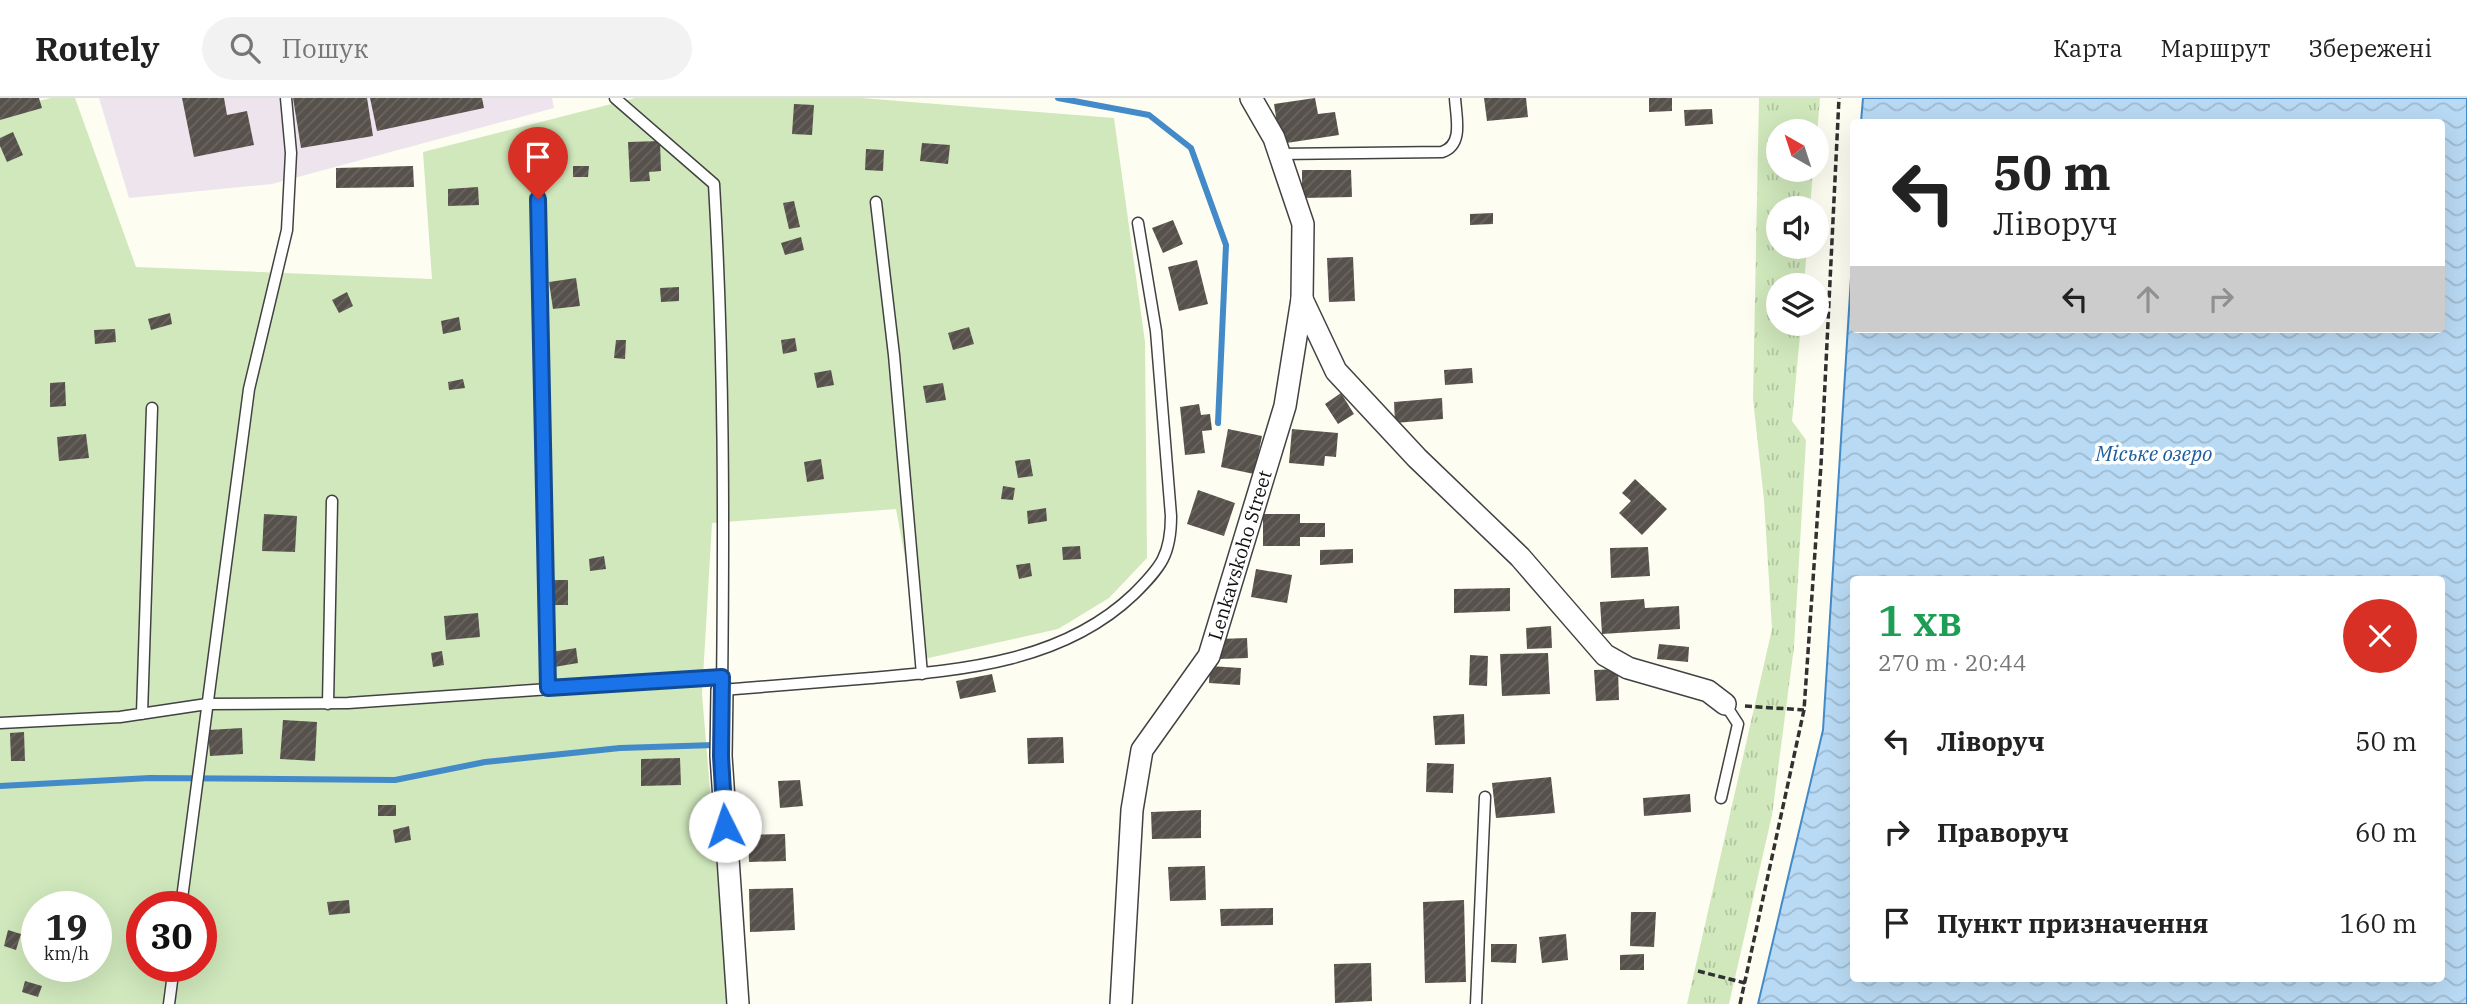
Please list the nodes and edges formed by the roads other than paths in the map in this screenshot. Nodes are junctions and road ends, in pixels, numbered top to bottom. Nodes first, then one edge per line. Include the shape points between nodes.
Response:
1 (286, 98) edge
2 (615, 98) edge
3 (1251, 98) edge
4 (1455, 98) edge
5 (1279, 154) junction
6 (538, 173) dead end
7 (876, 202) dead end
8 (1138, 223) dead end
9 (1303, 299) junction
10 (152, 408) dead end
11 (332, 501) dead end
12 (922, 674) junction
13 (722, 684) junction
14 (548, 688) junction
15 (207, 704) junction
16 (328, 704) junction
17 (1725, 704) joint
18 (142, 714) junction
19 (0, 723) edge
20 (1485, 797) dead end
21 (1721, 798) dead end
22 (183, 891) edge
23 (172, 982) edge
24 (169, 1004) edge
25 (738, 1004) edge
26 (1121, 1004) edge
27 (1476, 1004) edge

1 - 15 lane via 291,153 287,230 249,389
2 - 13 lane via 714,184 721,306
3 - 5 street, Lenkavskoho Street
4 - 5 lane via 1455,144 1442,152
5 - 9 street, Lenkavskoho Street via 1303,225
6 - 14 lane
7 - 12 lane
8 - 12 lane via 1156,331 1170,483 1171,533 1165,557 1126,602 1066,639 1003,662
9 - 17 street via 1336,371 1520,557 1605,655 1628,668 1708,691
9 - 26 street, Lenkavskoho Street via 1285,406 1209,656 1142,750 1132,810
10 - 18 lane
11 - 16 lane
12 - 13 lane
13 - 14 lane
13 - 25 street via 721,756
14 - 16 lane
15 - 16 lane
15 - 18 lane
15 - 22 lane
17 - 21 lane via 1738,724
18 - 19 lane
20 - 27 lane
23 - 24 lane

